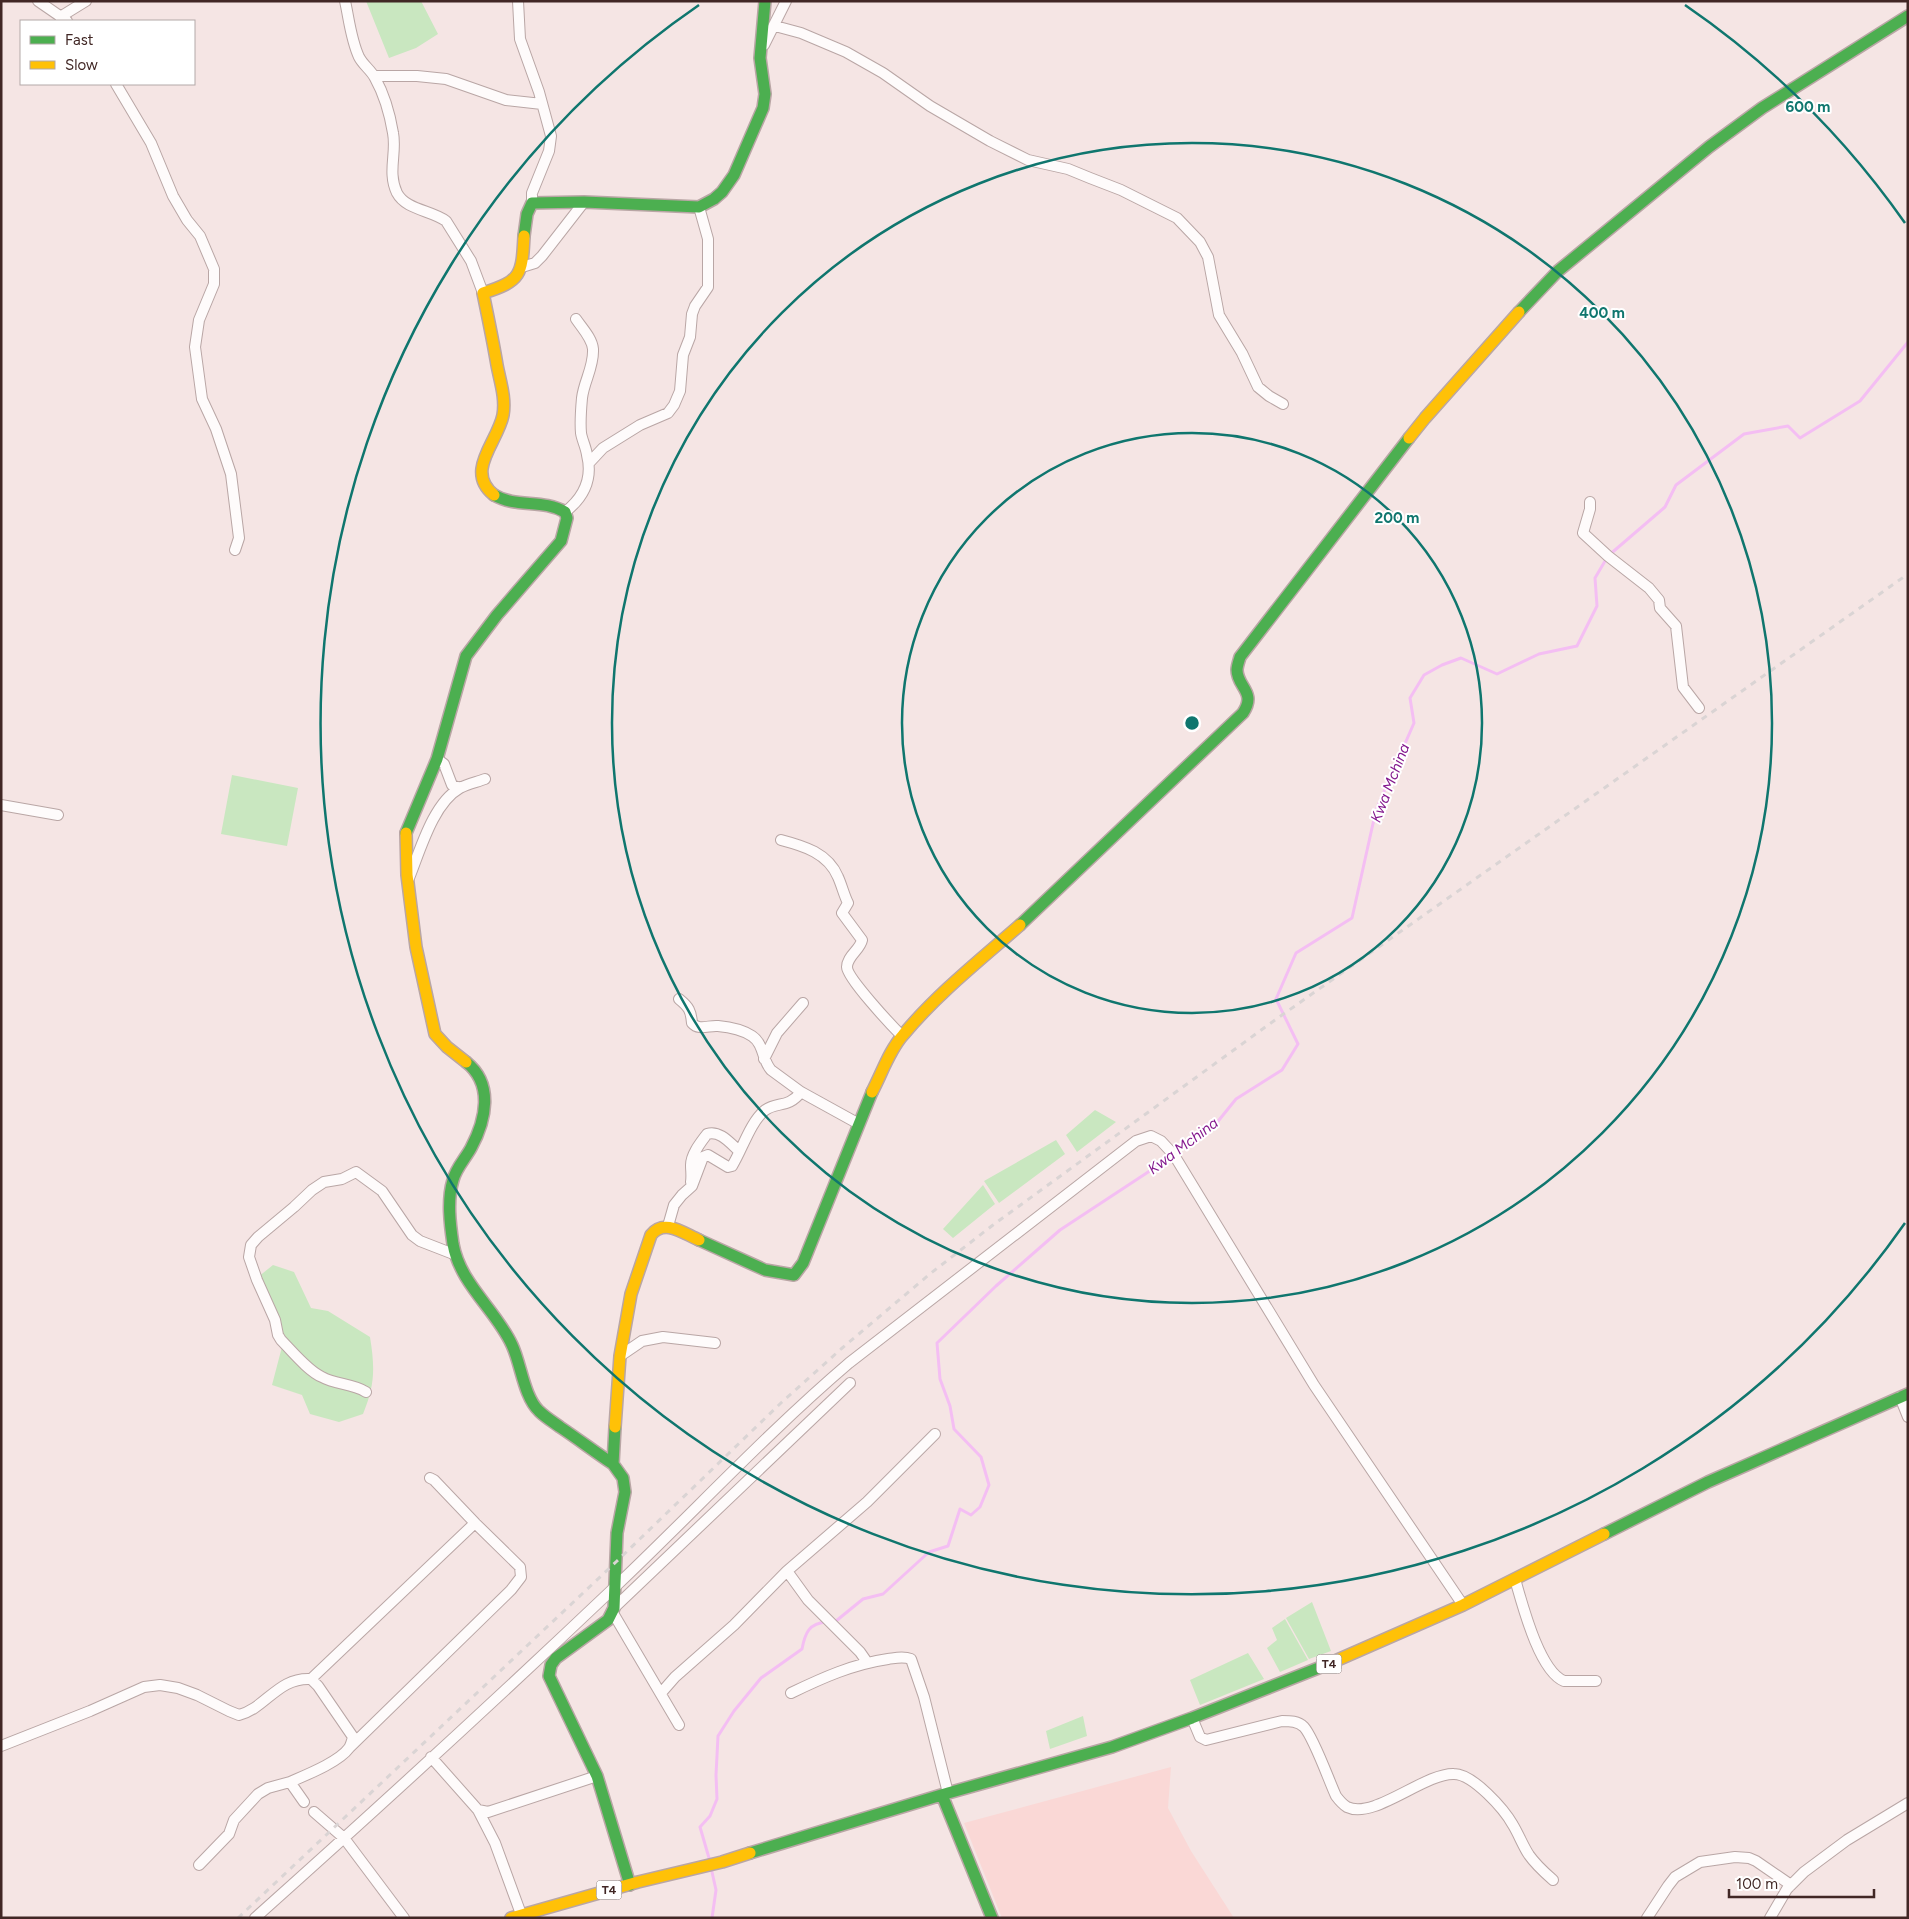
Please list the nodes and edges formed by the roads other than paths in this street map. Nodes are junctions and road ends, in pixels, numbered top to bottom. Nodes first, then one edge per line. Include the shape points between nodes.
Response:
1 (38, 1) edge
2 (86, 1) edge
3 (345, 1) edge
4 (518, 1) edge
5 (765, 1) edge
6 (786, 1) edge
7 (1908, 16) edge
8 (63, 19) edge
9 (774, 26) junction
10 (762, 48) junction
11 (374, 76) junction
12 (117, 85) edge
13 (542, 104) junction
14 (584, 202) junction
15 (532, 204) junction
16 (699, 207) junction
17 (522, 267) junction
18 (484, 293) junction
19 (576, 319) dead end
20 (1284, 404) dead end
21 (589, 463) junction
22 (1590, 502) dead end
23 (565, 512) junction
24 (235, 550) dead end
25 (1699, 708) dead end
26 (437, 759) junction
27 (485, 779) dead end
28 (460, 788) junction
29 (1, 805) edge
30 (58, 815) dead end
31 (781, 840) dead end
32 (408, 882) junction
33 (680, 1000) dead end
34 (803, 1003) dead end
35 (902, 1036) junction
36 (764, 1059) junction
37 (801, 1092) junction
38 (859, 1124) junction
39 (739, 1151) junction
40 (689, 1190) junction
41 (668, 1226) junction
42 (456, 1255) junction
43 (715, 1343) dead end
44 (620, 1356) junction
45 (850, 1383) dead end
46 (366, 1392) dead end
47 (1904, 1396) edge
48 (1908, 1417) edge
49 (935, 1434) dead end
50 (613, 1464) junction
51 (430, 1478) dead end
52 (475, 1523) junction
53 (787, 1572) junction
54 (1515, 1579) junction
55 (616, 1586) junction
56 (1462, 1605) junction
57 (614, 1610) junction
58 (867, 1662) junction
59 (311, 1679) junction
60 (1596, 1680) dead end
61 (791, 1692) dead end
62 (661, 1693) junction
63 (1192, 1718) junction
64 (680, 1725) dead end
65 (1, 1746) edge
66 (349, 1748) junction
67 (432, 1757) junction
68 (597, 1776) junction
69 (290, 1782) junction
70 (945, 1794) junction
71 (304, 1802) dead end
72 (1908, 1803) edge
73 (478, 1810) junction
74 (314, 1812) dead end
75 (344, 1838) junction
76 (198, 1865) dead end
77 (1553, 1880) dead end
78 (630, 1885) junction
79 (1791, 1885) junction
80 (516, 1916) edge
81 (255, 1918) edge
82 (404, 1918) edge
83 (992, 1918) edge
84 (1647, 1918) edge
85 (1770, 1918) edge

1 - 8 street
2 - 8 street
3 - 11 street via 356,51
4 - 13 street via 520,39
5 - 10 main road
6 - 9 street
7 - 35 main road via 1762,108 1708,147 1558,271 1532,297 1425,418 1240,657 1237,671 1249,693 1243,713 1029,918 935,1001
9 - 10 street
9 - 20 street via 801,33 846,52 930,106 1020,156 1090,178 1177,218 1200,242 1208,257 1219,315 1258,387
10 - 16 main road via 760,68 765,94 761,116 734,175 722,192
11 - 13 street via 446,79 506,100
11 - 18 street via 393,131 392,173 397,193 403,201 446,221 471,261
12 - 24 street via 151,143 173,196 200,236 214,269 214,284 199,320 195,347 202,400 232,474 239,538
13 - 15 street via 551,145 532,193
14 - 15 main road
14 - 16 main road
14 - 17 street via 542,256 535,263
15 - 17 main road via 526,218
16 - 21 street via 708,239 708,287 692,314 690,336 683,355 680,391 674,405 668,413 640,425 602,448
17 - 18 main road via 515,280 503,288
18 - 23 main road via 504,403 503,416 481,467 480,477 485,487 501,499 544,505
19 - 21 street via 593,348 591,369 582,395 581,431
21 - 23 street via 584,492
22 - 25 street via 1583,533 1659,600 1660,608 1676,626 1683,686
23 - 26 main road via 567,518 560,541 466,656
26 - 28 street via 444,764 452,784
26 - 32 main road via 406,834
27 - 28 street
28 - 32 street via 447,798 434,818
29 - 30 street
31 - 35 street via 811,850 826,859 834,869 848,903 842,912 862,940 849,960 848,971
32 - 42 main road via 416,947 435,1034 441,1043 474,1069 483,1084 485,1099 482,1125 450,1189
33 - 36 street via 690,1011 695,1026 716,1025 747,1033 757,1041
34 - 36 street via 783,1025
35 - 38 main road via 883,1069
36 - 37 street via 771,1070
37 - 38 street
37 - 39 street via 788,1104 765,1111
38 - 41 main road via 804,1263 794,1275 785,1276 746,1262
39 - 40 street via 732,1166 728,1167 711,1156 705,1156
39 - 40 street via 719,1135 707,1134 693,1156
40 - 41 street via 674,1205
41 - 44 main road via 656,1229 647,1244 631,1294
42 - 46 street via 412,1235 382,1191 356,1172 342,1179 329,1180 312,1190 251,1245 249,1257 281,1340 319,1376
42 - 50 main road via 510,1340 538,1411
43 - 44 street via 663,1337 642,1341
44 - 50 main road
45 - 57 street
47 - 48 street
47 - 54 main road, T4 via 1708,1482
49 - 53 street via 867,1502
50 - 55 main road via 625,1482 617,1533
51 - 52 street
52 - 59 street
52 - 66 street via 520,1567 521,1577
53 - 58 street via 808,1600
53 - 62 street
54 - 56 main road, T4
54 - 60 street via 1531,1632 1550,1668 1564,1681
55 - 56 street via 808,1397 1136,1141 1151,1136 1161,1141 1174,1155 1314,1385
55 - 57 main road
55 - 67 street
56 - 63 main road, T4 via 1342,1659
57 - 62 street
57 - 68 main road via 608,1620 558,1656 549,1668 549,1676
58 - 61 street
58 - 70 street via 911,1659 929,1716
59 - 65 street via 288,1683 239,1715 178,1688 144,1687
59 - 66 street via 353,1737
62 - 64 street
63 - 70 main road, T4 via 1112,1747
63 - 77 street via 1200,1737 1206,1740 1282,1721 1303,1726 1336,1796 1354,1809 1374,1806 1437,1777 1462,1775 1501,1809 1514,1825 1530,1856
66 - 69 street via 340,1757
67 - 73 street
67 - 75 street
68 - 73 street via 492,1812
68 - 78 main road
69 - 71 street
69 - 76 street via 258,1794 234,1820 229,1834
70 - 78 main road, T4 via 722,1862
70 - 83 main road
72 - 79 street via 1847,1840
73 - 80 street via 495,1843
74 - 75 street
75 - 81 street
75 - 82 street
78 - 80 main road, T4
79 - 84 street via 1749,1858 1700,1862 1675,1877
79 - 85 street

